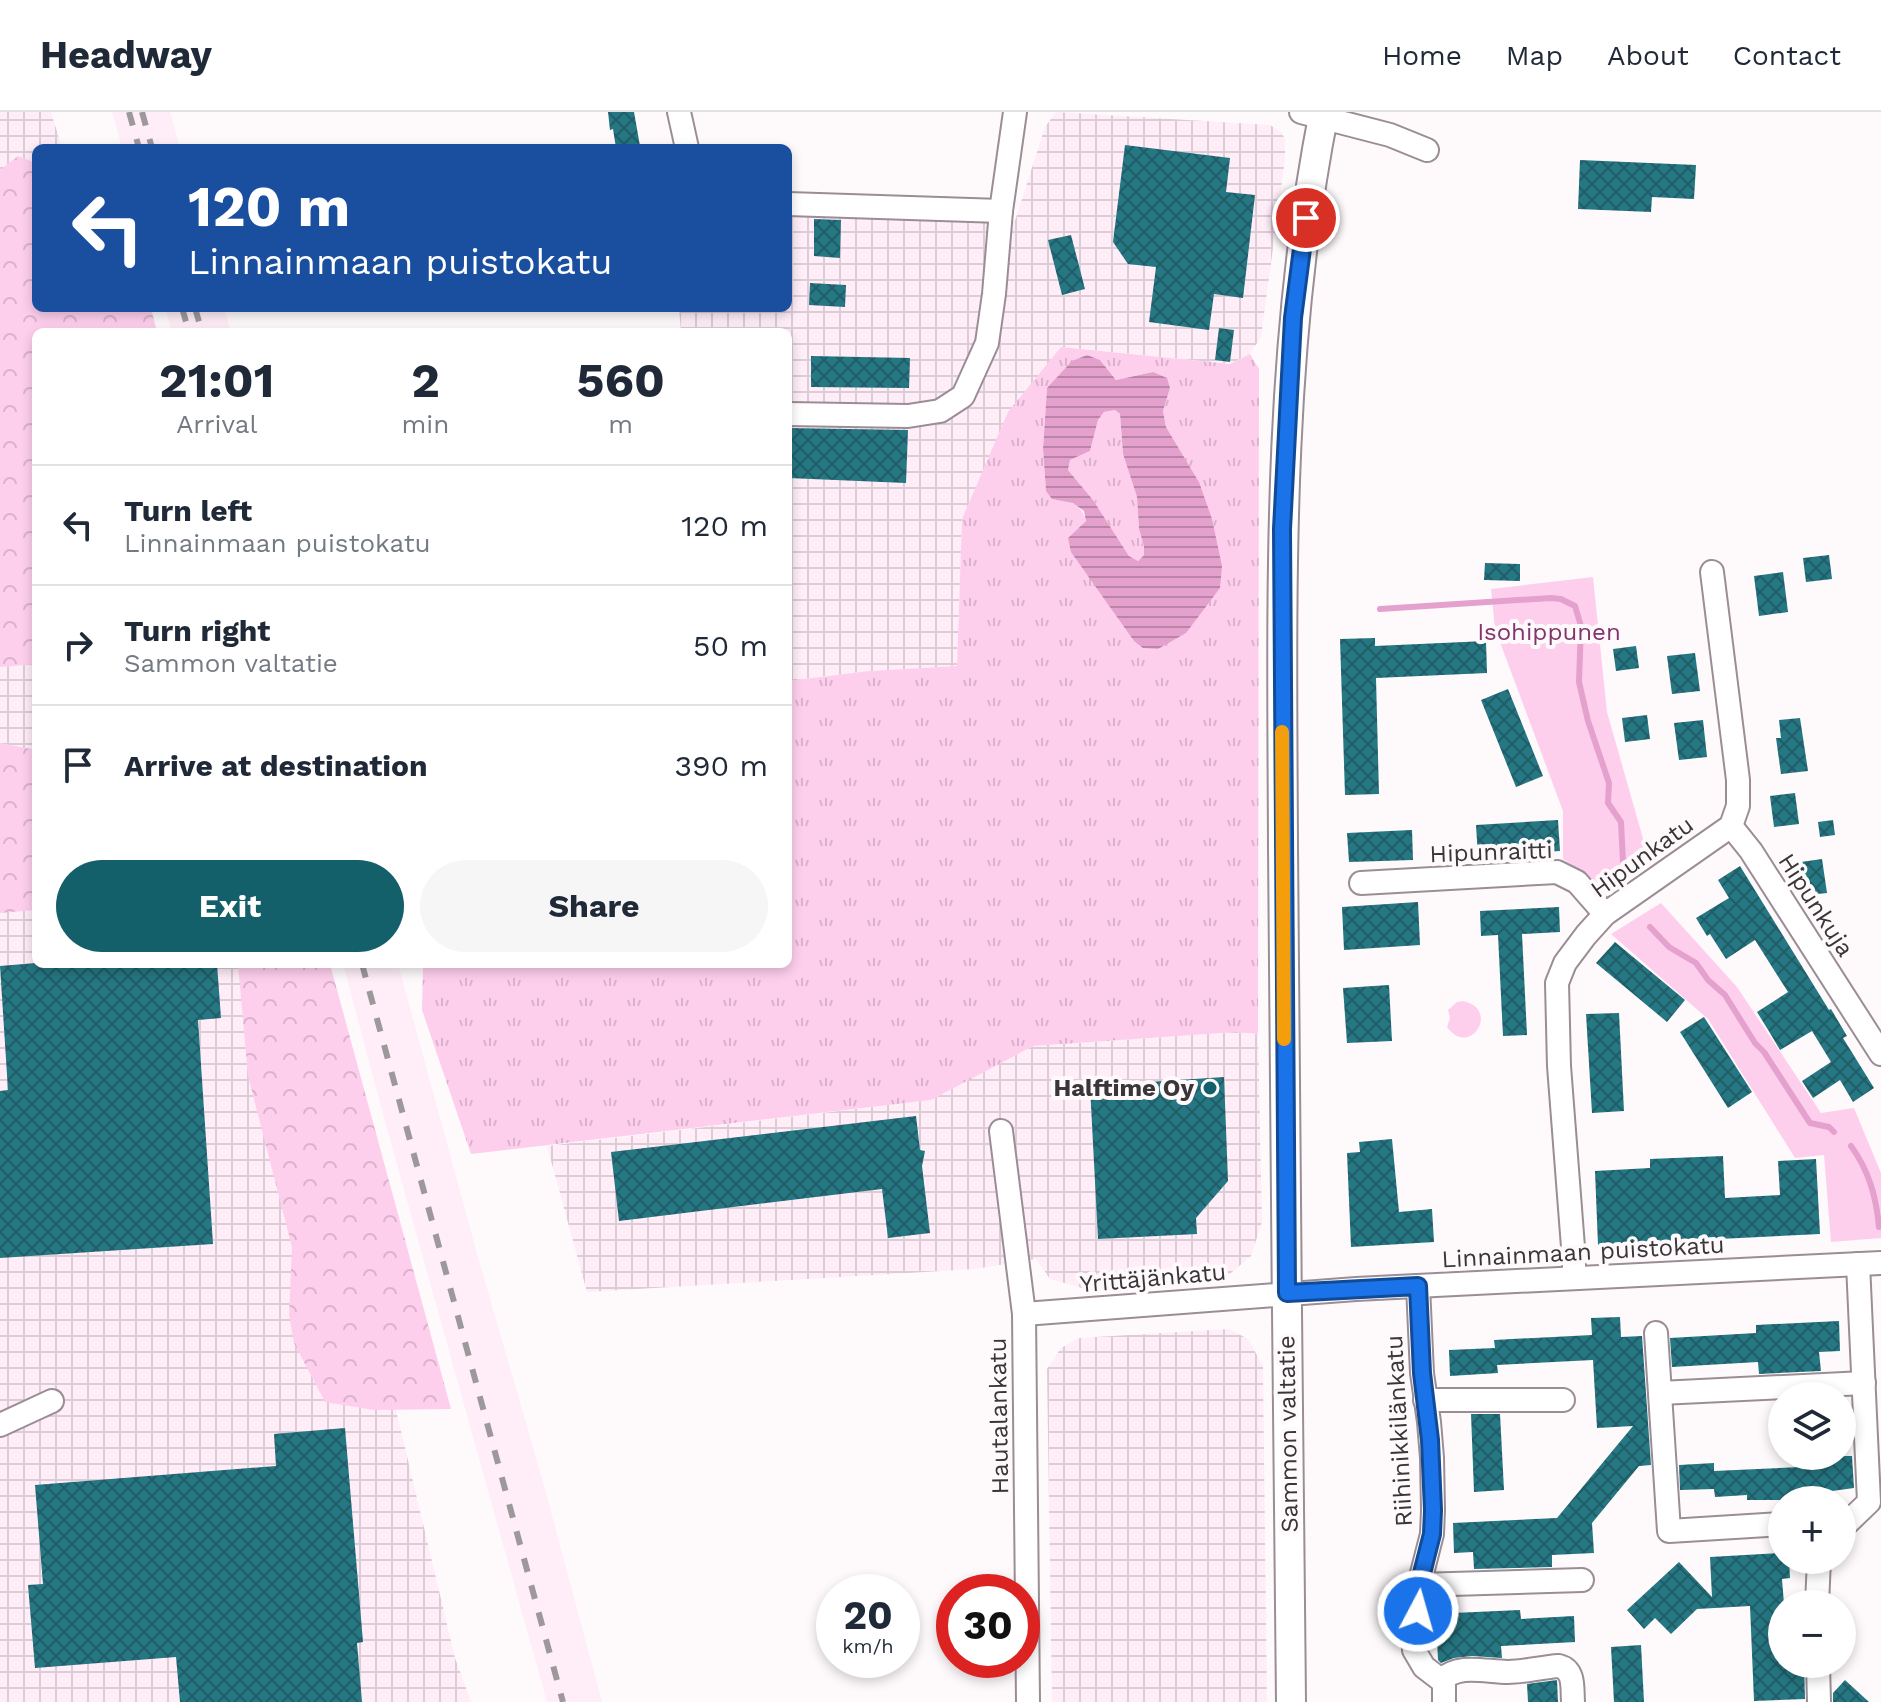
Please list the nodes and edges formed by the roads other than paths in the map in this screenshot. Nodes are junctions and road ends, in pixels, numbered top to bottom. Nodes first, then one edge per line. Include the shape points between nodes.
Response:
1 (679, 112) edge
2 (1015, 112) edge
3 (1316, 114) edge
4 (686, 144) edge
5 (1427, 150) dead end
6 (792, 204) edge
7 (1001, 211) junction
8 (792, 414) edge
9 (1712, 572) dead end
10 (1731, 826) junction
11 (1361, 883) dead end
12 (1605, 914) junction
13 (1881, 1054) edge
14 (1001, 1131) dead end
15 (1881, 1263) edge
16 (1858, 1264) junction
17 (1574, 1277) junction
18 (1418, 1286) junction
19 (1287, 1293) junction
20 (1024, 1314) junction
21 (1656, 1333) dead end
22 (1864, 1383) junction
23 (1660, 1393) junction
24 (1425, 1400) junction
25 (1563, 1400) dead end
26 (52, 1401) dead end
27 (0, 1425) edge
28 (1856, 1515) edge
29 (1768, 1525) edge
30 (1582, 1580) dead end
31 (1419, 1585) junction
32 (1818, 1678) edge
33 (1442, 1691) edge
34 (1028, 1702) edge
35 (1291, 1702) edge
36 (1573, 1702) edge
37 (1819, 1702) edge

1 - 4 street
2 - 7 street
3 - 5 street
3 - 19 main road, Sammon valtatie via 1293,318 1282,529
6 - 7 street
7 - 8 street via 987,343 963,396 940,411 908,416
9 - 10 street, Hipunkatu via 1738,780
10 - 12 street, Hipunkatu
10 - 13 street, Hipunkuja
11 - 12 street, Hipunraitti via 1557,872 1577,882
12 - 17 street, Hipunkatu via 1565,963 1557,983
14 - 20 street, Hautalankatu
15 - 16 street, Linnainmaan puistokatu
16 - 17 street, Linnainmaan puistokatu
16 - 22 street
17 - 18 street, Linnainmaan puistokatu
18 - 19 street, Linnainmaan puistokatu
18 - 24 street, Riihinikkilänkatu
19 - 20 street, Yrittäjänkatu
19 - 35 main road, Sammon valtatie
20 - 34 street, Hautalankatu
21 - 23 street
22 - 23 street
22 - 28 street via 1869,1502
23 - 29 street via 1669,1531
24 - 25 street
24 - 31 street, Riihinikkilänkatu via 1433,1510
26 - 27 street
30 - 31 street
31 - 33 street, Riihinikkilänkatu via 1414,1650
32 - 37 street
33 - 36 street via 1448,1673 1457,1671 1559,1666 1569,1672

